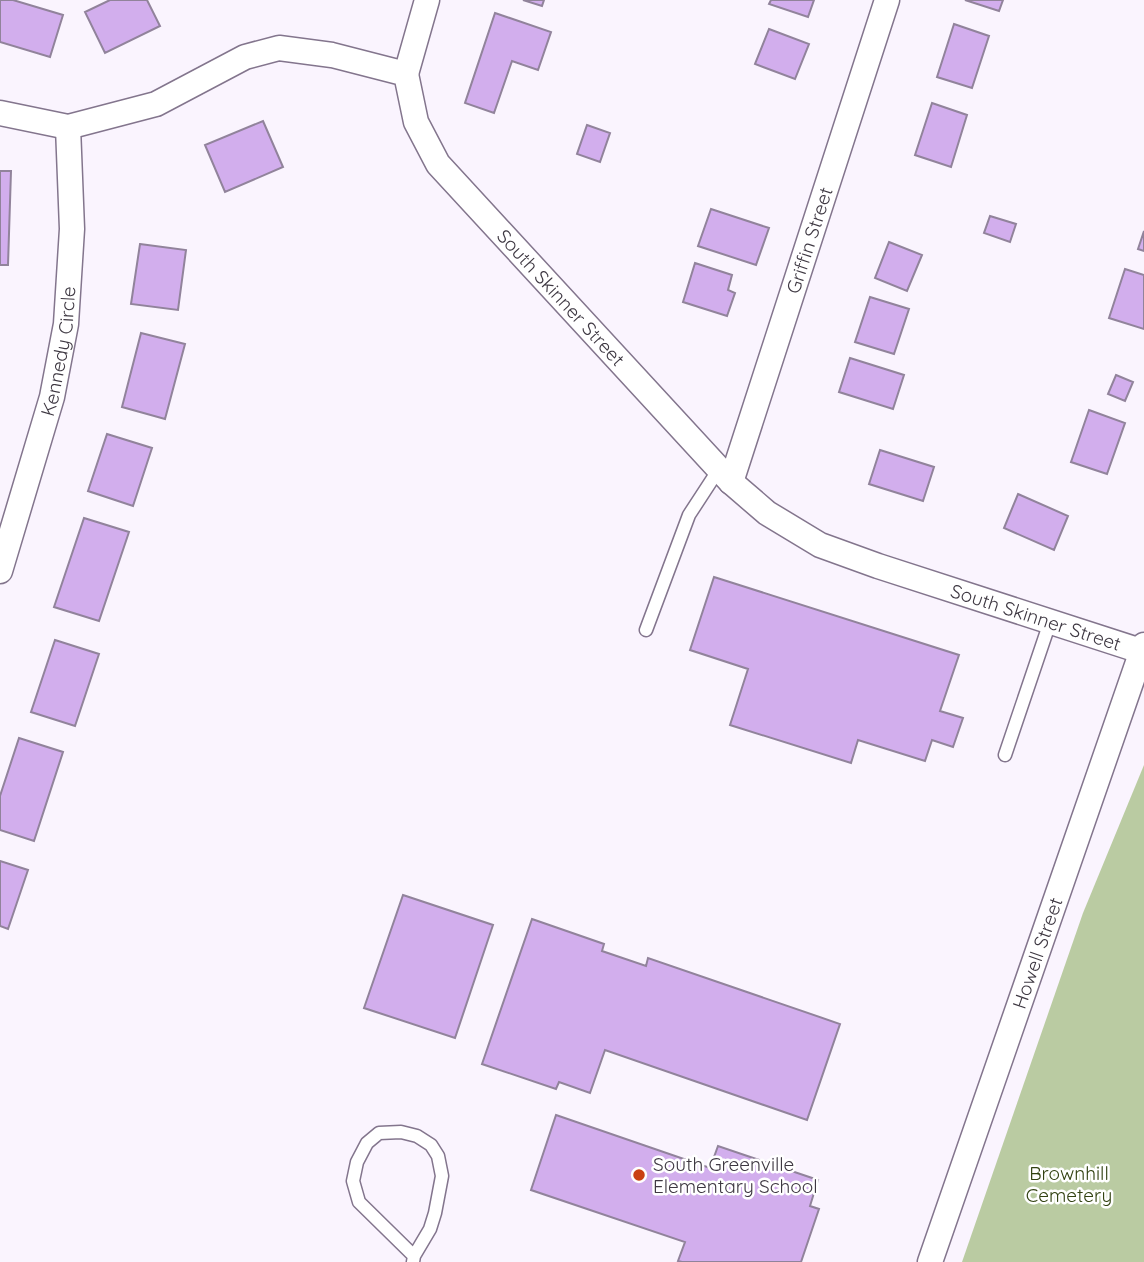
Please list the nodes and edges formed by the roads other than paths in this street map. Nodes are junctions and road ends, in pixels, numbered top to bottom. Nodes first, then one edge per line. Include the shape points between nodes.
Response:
1 (426, 0) edge
2 (887, 0) edge
3 (406, 74) junction
4 (0, 113) edge
5 (68, 127) junction
6 (725, 476) junction
7 (0, 571) edge
8 (1051, 622) junction
9 (646, 629) dead end
10 (1143, 650) edge
11 (1005, 755) dead end
12 (413, 1259) edge
13 (930, 1262) edge

1 - 3 street
2 - 6 street, Griffin Street
3 - 5 street via 332,55 279,48 245,57 156,104
3 - 6 street, South Skinner Street via 416,122 438,164
4 - 5 street
5 - 7 street, Kennedy Circle via 72,229 66,324 52,397
6 - 8 street, South Skinner Street via 767,513 820,545
6 - 9 lane via 689,515
8 - 10 street, South Skinner Street
8 - 11 lane
10 - 13 street, Howell Street
12 - 12 lane via 359,1202 353,1181 367,1143 379,1133 417,1136 438,1156 442,1176 435,1213

